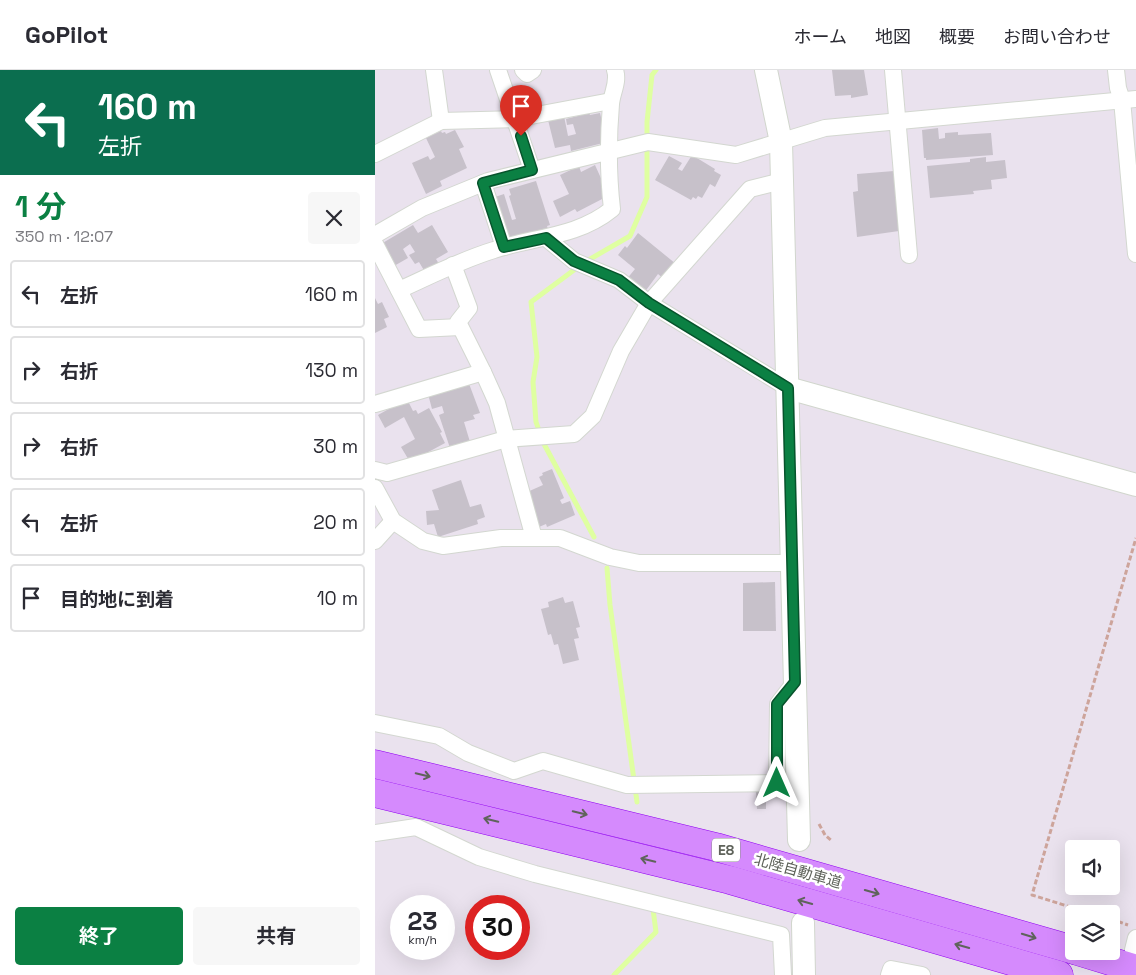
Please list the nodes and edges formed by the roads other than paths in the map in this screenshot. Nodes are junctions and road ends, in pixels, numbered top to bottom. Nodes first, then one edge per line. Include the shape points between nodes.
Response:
1 (434, 70) edge
2 (498, 70) edge
3 (523, 70) edge
4 (533, 70) edge
5 (615, 70) edge
6 (766, 70) edge
7 (893, 70) edge
8 (1116, 70) edge
9 (1129, 100) edge
10 (611, 101) junction
11 (515, 119) junction
12 (441, 121) junction
13 (897, 121) junction
14 (781, 142) junction
15 (609, 152) junction
16 (375, 154) edge
17 (532, 170) junction
18 (782, 181) junction
19 (483, 183) junction
20 (375, 235) edge
21 (546, 238) junction
22 (375, 244) edge
23 (504, 247) junction
24 (1136, 254) edge
25 (909, 255) dead end
26 (453, 265) junction
27 (399, 290) junction
28 (649, 303) junction
29 (460, 327) junction
30 (483, 372) junction
31 (788, 388) junction
32 (375, 404) edge
33 (505, 439) junction
34 (375, 470) edge
35 (1136, 485) edge
36 (375, 488) edge
37 (393, 521) junction
38 (534, 538) junction
39 (375, 541) edge
40 (793, 563) junction
41 (795, 682) junction
42 (375, 723) edge
43 (375, 764) edge
44 (375, 793) edge
45 (375, 833) edge
46 (799, 840) dead end
47 (803, 923) dead end
48 (1065, 948) edge
49 (1120, 952) edge
50 (1135, 952) edge
51 (783, 975) edge
52 (804, 975) edge
53 (889, 975) edge
54 (922, 975) edge
55 (1059, 975) edge

1 - 12 street
2 - 11 street
3 - 4 street via 527,74
5 - 10 street via 617,77
6 - 14 street
7 - 13 street
8 - 9 street via 1118,88
9 - 13 street
9 - 24 street
10 - 11 street
10 - 15 street
11 - 12 street
11 - 17 street
12 - 16 street
13 - 14 street via 825,128
13 - 25 street
14 - 15 street via 736,155 648,142
14 - 18 street
15 - 17 street
15 - 21 street via 612,209 603,216
17 - 19 street
18 - 28 street via 749,189
18 - 31 street
19 - 20 street via 423,208
19 - 23 street
21 - 23 street
21 - 28 street via 574,261 619,280
22 - 27 street
23 - 26 street
26 - 27 street
26 - 29 street via 469,308 458,322
27 - 29 street via 419,328
28 - 31 street
28 - 33 street via 621,351 593,416 574,434
29 - 30 street
30 - 32 street
30 - 33 street via 497,403
31 - 35 street
31 - 40 street
33 - 34 street via 387,473
33 - 38 street
36 - 37 street
37 - 38 street via 423,541 443,546 501,538
37 - 39 street
38 - 40 street via 560,538 610,557 639,563
40 - 41 street
41 - 42 street via 777,704 777,783 627,785 543,761 514,771 468,753 439,736
41 - 46 street
43 -> 48 highway, 北陸自動車道 / E8 via 716,847
55 -> 44 highway, 北陸自動車道 / E8 via 730,880
45 - 51 street via 415,827 479,857 535,874 781,935
47 - 52 street
49 - 50 highway, 北陸自動車道 / E8
53 - 54 street via 891,969

